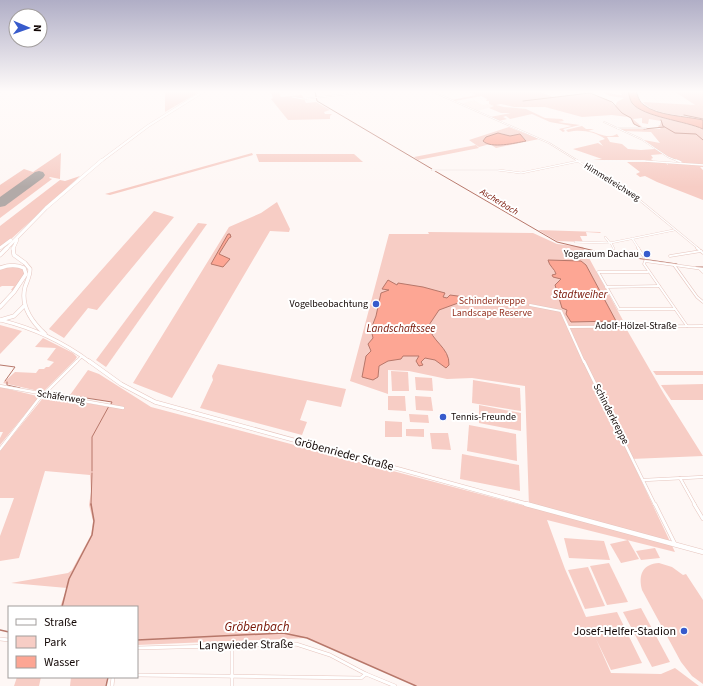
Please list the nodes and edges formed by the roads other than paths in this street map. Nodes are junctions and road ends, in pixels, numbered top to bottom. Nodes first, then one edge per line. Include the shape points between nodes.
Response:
1 (153, 123) edge
2 (504, 123) edge
3 (606, 123) edge
4 (617, 128) junction
5 (646, 128) dead end
6 (578, 161) junction
7 (682, 163) junction
8 (703, 165) edge
9 (434, 170) dead end
10 (674, 230) junction
11 (20, 234) junction
12 (605, 237) dead end
13 (632, 238) junction
14 (575, 242) dead end
15 (611, 243) junction
16 (0, 248) edge
17 (614, 249) dead end
18 (701, 251) junction
19 (703, 253) edge
20 (0, 255) edge
21 (670, 256) dead end
22 (644, 257) dead end
23 (674, 265) junction
24 (0, 268) edge
25 (702, 269) edge
26 (648, 272) junction
27 (703, 272) edge
28 (606, 286) junction
29 (659, 286) junction
30 (703, 302) edge
31 (530, 304) dead end
32 (24, 306) junction
33 (0, 307) edge
34 (675, 310) junction
35 (0, 320) edge
36 (687, 326) junction
37 (703, 326) edge
38 (569, 327) junction
39 (45, 334) junction
40 (82, 356) junction
41 (0, 386) edge
42 (44, 394) junction
43 (123, 408) dead end
44 (0, 449) edge
45 (703, 477) edge
46 (680, 478) junction
47 (644, 480) junction
48 (703, 519) edge
49 (676, 545) junction
50 (703, 552) edge
51 (232, 645) junction
52 (138, 648) edge
53 (366, 674) junction
54 (138, 675) edge
55 (232, 676) junction
56 (232, 686) edge
57 (395, 686) edge

1 - 11 highway via 68,188
2 - 6 street, Himmelreichweg via 540,139
3 - 4 street
4 - 5 street
4 - 7 street
6 - 7 street
6 - 9 street via 522,173 498,170
6 - 10 street, Himmelreichweg via 638,198
7 - 8 street
10 - 13 street
10 - 18 street, Himmelreichweg
11 - 16 highway
11 - 20 highway
11 - 32 highway via 13,252 30,269 24,293
12 - 15 street
13 - 15 street
13 - 22 street
14 - 15 street
15 - 17 street
18 - 19 street, Himmelreichweg
18 - 21 street
23 - 25 street
23 - 26 street via 645,261
23 - 30 street
24 - 33 highway via 20,266 26,270 14,292
25 - 27 street
26 - 28 street via 598,272
26 - 29 street
28 - 29 street
28 - 34 street via 619,309
29 - 34 street
31 - 38 street, Schinderkreppe via 561,311
32 - 35 highway via 16,315
32 - 39 highway via 32,322
34 - 36 street
35 - 39 street, Gröbenrieder Straße
36 - 37 street, Adolf-Hölzel-Straße
36 - 38 street, Adolf-Hölzel-Straße
38 - 47 street, Schinderkreppe
39 - 40 street, Gröbenrieder Straße
40 - 42 street
40 - 49 street, Gröbenrieder Straße via 120,385 155,402
41 - 42 street, Schäferweg
42 - 43 street, Schäferweg
42 - 44 street
45 - 46 street
46 - 47 street
46 - 48 street
47 - 49 street, Schinderkreppe
49 - 50 street, Gröbenrieder Straße
51 - 52 street, Langwieder Straße
51 - 53 street, Langwieder Straße via 285,643 306,646
51 - 55 street
53 - 55 street via 361,678
53 - 57 street, Langwieder Straße
54 - 55 street
55 - 56 street

